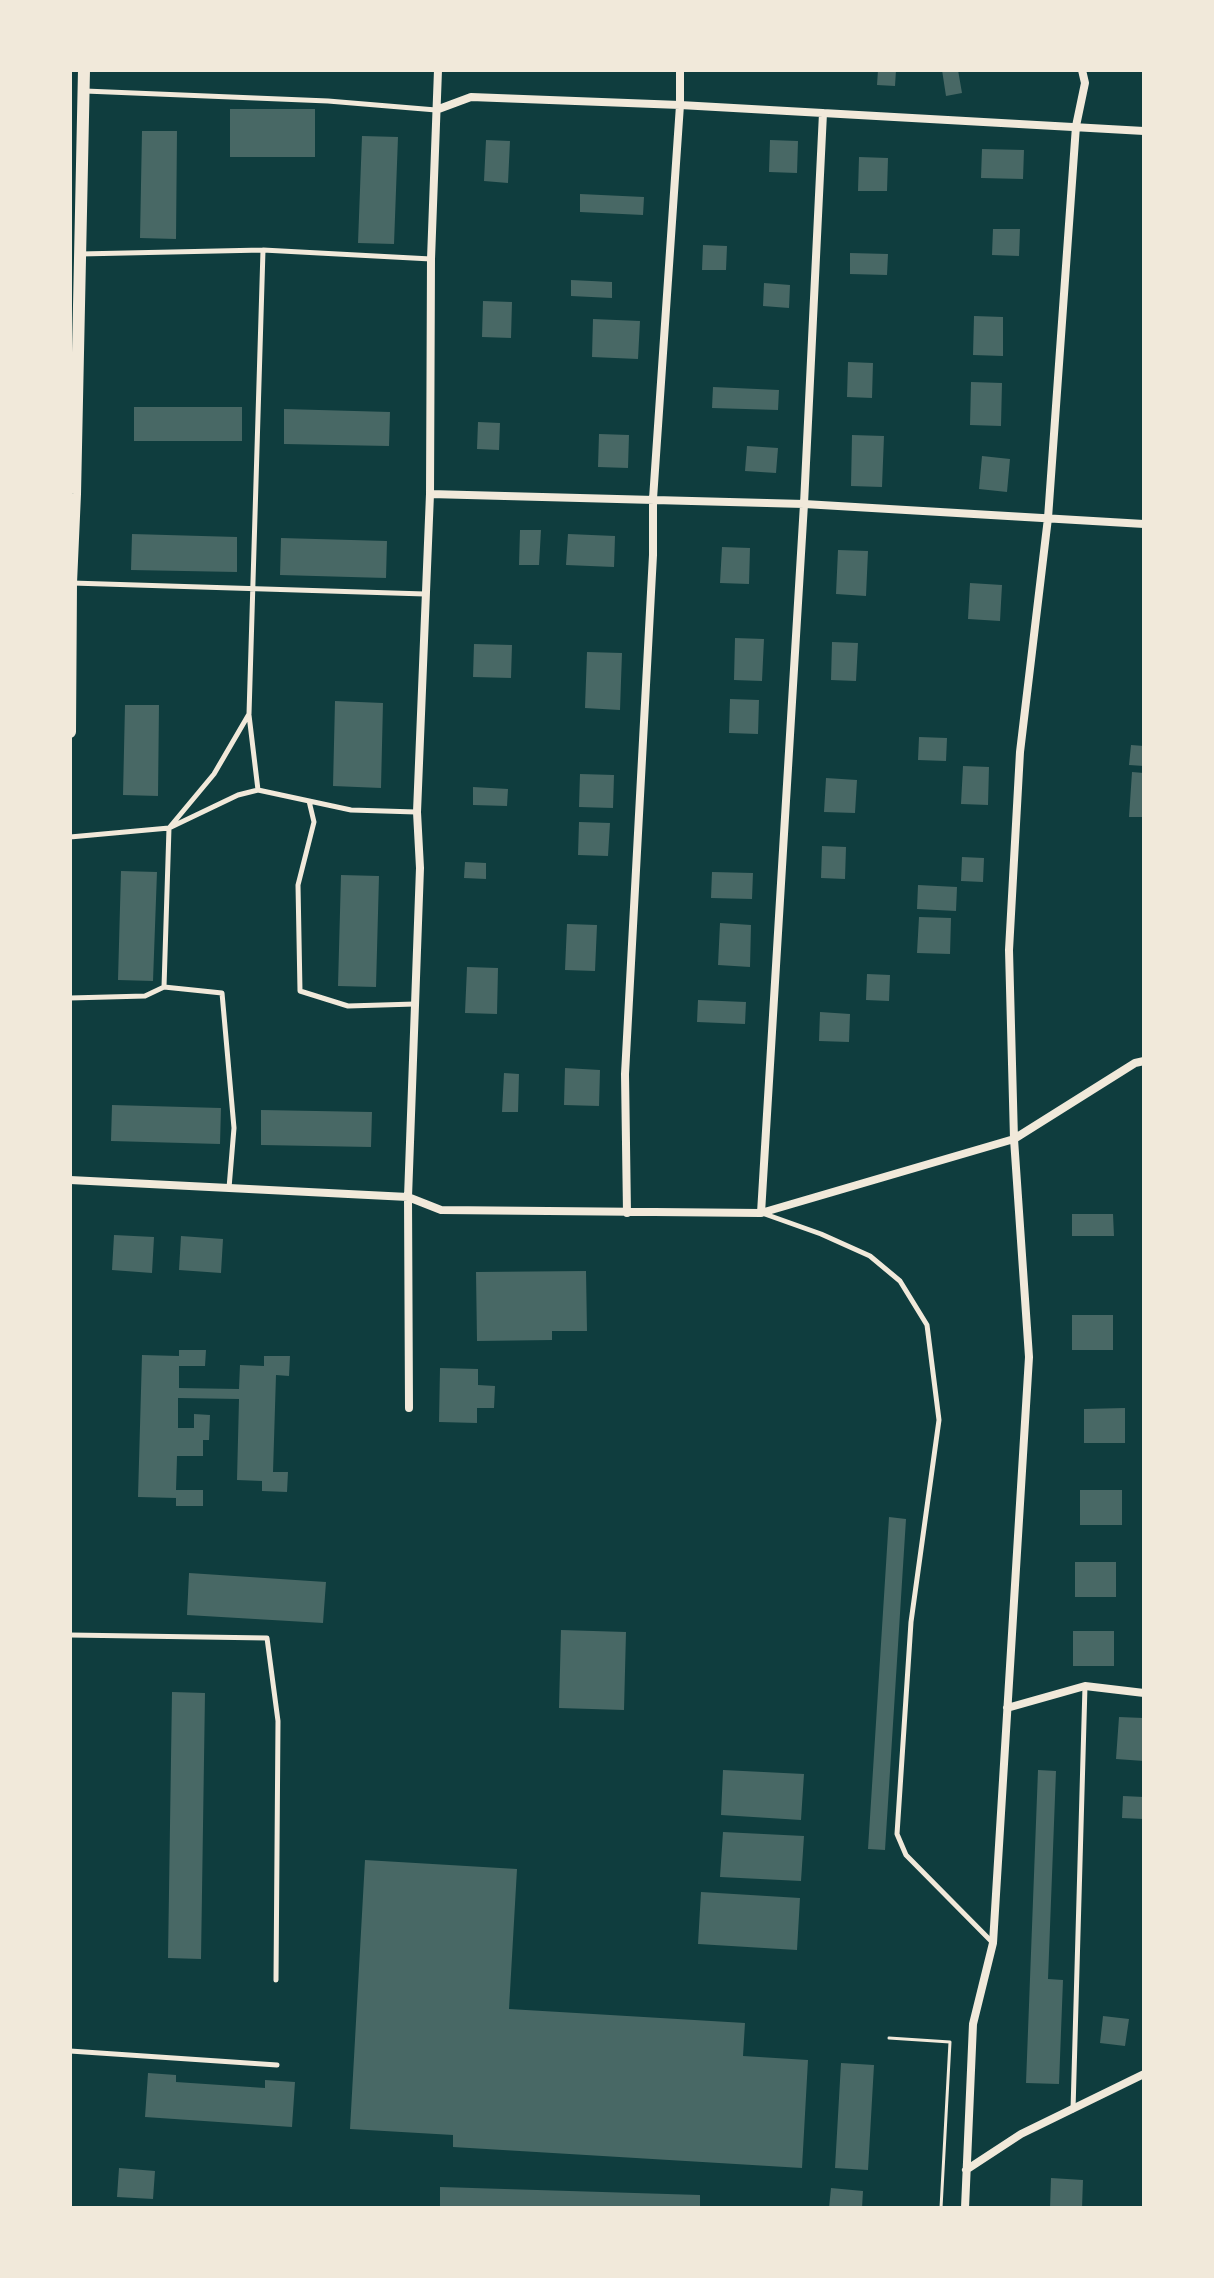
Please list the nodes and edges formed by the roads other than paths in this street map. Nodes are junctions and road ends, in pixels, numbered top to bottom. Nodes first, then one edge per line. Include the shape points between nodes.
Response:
1 (84, 70) edge
2 (438, 70) edge
3 (680, 70) edge
4 (1082, 70) edge
5 (84, 91) junction
6 (680, 105) junction
7 (436, 110) junction
8 (823, 113) junction
9 (1076, 126) junction
10 (1144, 131) edge
11 (263, 250) junction
12 (74, 254) edge
13 (431, 259) junction
14 (72, 494) edge
15 (430, 494) junction
16 (653, 499) junction
17 (804, 504) junction
18 (1048, 518) junction
19 (1144, 524) edge
20 (71, 583) edge
21 (253, 588) junction
22 (425, 594) junction
23 (249, 714) junction
24 (70, 722) edge
25 (70, 732) edge
26 (258, 790) junction
27 (309, 801) junction
28 (417, 812) junction
29 (169, 828) junction
30 (70, 837) edge
31 (164, 987) junction
32 (70, 998) edge
33 (416, 1004) junction
34 (1144, 1061) edge
35 (1014, 1139) junction
36 (70, 1180) edge
37 (229, 1188) junction
38 (408, 1197) junction
39 (627, 1213) junction
40 (761, 1213) junction
41 (409, 1408) dead end
42 (70, 1635) edge
43 (1085, 1686) junction
44 (1144, 1693) edge
45 (1007, 1708) junction
46 (993, 1943) junction
47 (276, 1980) dead end
48 (70, 2051) edge
49 (277, 2065) dead end
50 (1144, 2074) edge
51 (1073, 2111) junction
52 (966, 2170) junction
53 (965, 2208) edge

1 - 5 street
2 - 7 street
3 - 6 street
4 - 9 street via 1085,83
5 - 7 lane
5 - 12 street
6 - 7 street via 471,97
6 - 8 street
6 - 16 street
7 - 13 street
8 - 9 street
8 - 17 street
9 - 10 street
9 - 18 street
11 - 12 lane
11 - 13 lane
11 - 21 lane
12 - 14 street
13 - 15 street
14 - 20 street
15 - 16 street
15 - 22 street
16 - 17 street
16 - 39 street via 625,1074
17 - 18 street
17 - 40 street
18 - 19 street
18 - 35 street via 1020,752 1009,950
20 - 21 lane
20 - 24 street
21 - 22 lane
21 - 23 lane
22 - 28 street
23 - 26 lane
23 - 29 lane via 214,774
24 - 25 street
26 - 27 lane
26 - 29 lane
27 - 28 lane via 351,810
27 - 33 lane via 314,822 298,885 300,991 348,1006
28 - 33 street
29 - 30 lane
29 - 31 lane
31 - 32 lane via 145,996
31 - 37 lane via 222,993 234,1128
33 - 38 street
34 - 35 street
35 - 40 street
35 - 45 street via 1029,1357
36 - 37 street
37 - 38 street
38 - 39 street via 441,1210
38 - 41 street
39 - 40 street
40 - 46 lane via 870,1256 900,1281 927,1325 939,1420 911,1622 897,1834 906,1855
42 - 47 lane via 267,1638 278,1721
43 - 44 street
43 - 45 street
43 - 51 lane
45 - 46 street
46 - 52 street via 973,2024
48 - 49 lane
50 - 51 street
51 - 52 street via 1021,2134
52 - 53 street

